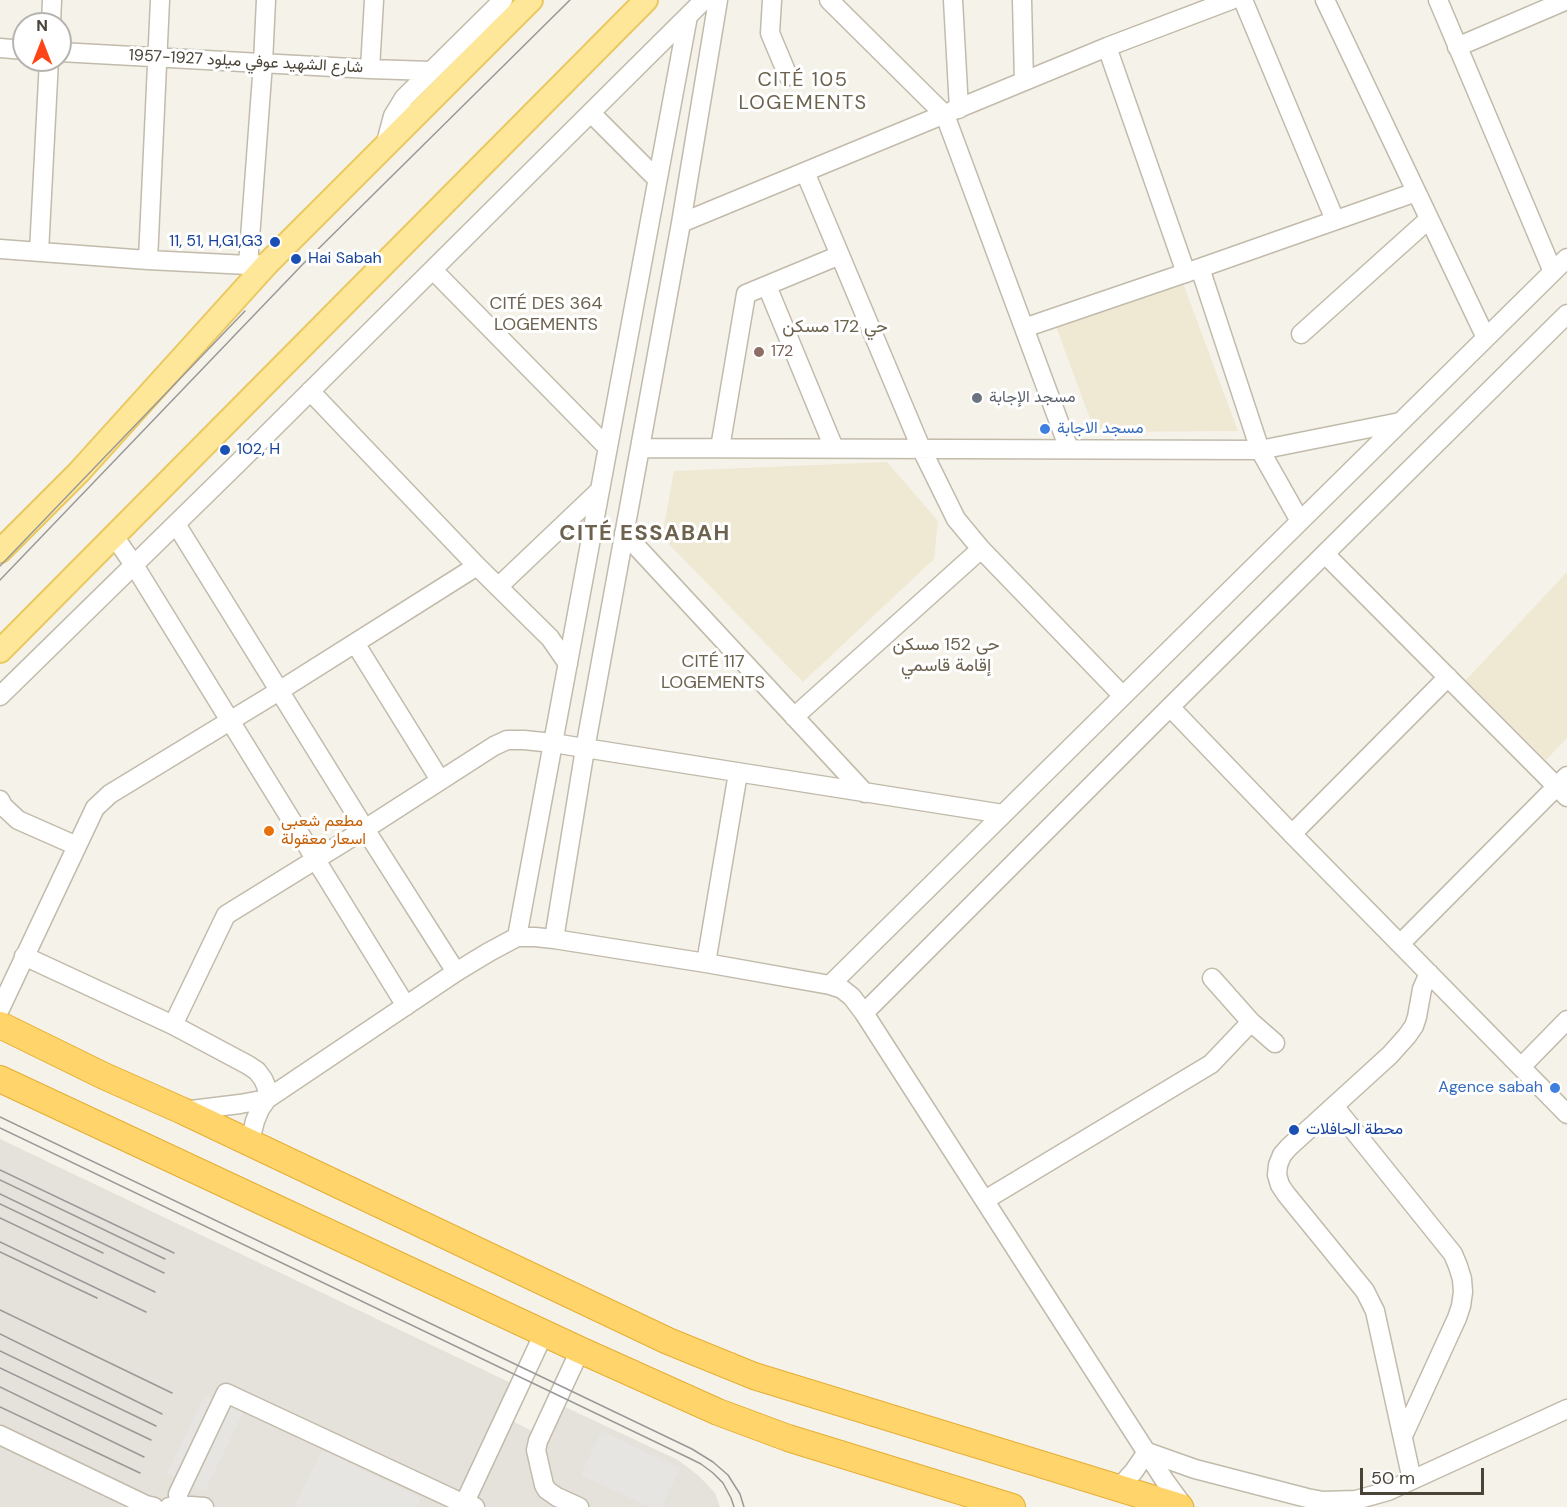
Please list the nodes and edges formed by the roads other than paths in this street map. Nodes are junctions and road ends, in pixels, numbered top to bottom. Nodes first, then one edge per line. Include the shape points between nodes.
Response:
1 (160, 0) edge
2 (266, 0) edge
3 (374, 0) edge
4 (504, 0) edge
5 (531, 0) edge
6 (646, 0) edge
7 (704, 0) edge
8 (718, 0) edge
9 (772, 0) edge
10 (829, 0) edge
11 (953, 0) edge
12 (1022, 0) edge
13 (1231, 0) edge
14 (1243, 0) edge
15 (1324, 0) edge
16 (1438, 0) edge
17 (1567, 0) edge
18 (688, 16) junction
19 (1107, 47) junction
20 (1457, 47) junction
21 (72, 53) edge
22 (157, 57) junction
23 (263, 63) junction
24 (370, 69) junction
25 (431, 70) junction
26 (48, 72) edge
27 (788, 76) dead end
28 (1024, 81) junction
29 (952, 112) junction
30 (591, 113) junction
31 (385, 146) junction
32 (806, 172) junction
33 (657, 180) junction
34 (1416, 192) junction
35 (1429, 219) junction
36 (1335, 220) junction
37 (681, 223) junction
38 (0, 249) edge
39 (39, 252) junction
40 (840, 255) junction
41 (1567, 258) edge
42 (148, 261) junction
43 (258, 264) junction
44 (433, 270) junction
45 (1193, 271) junction
46 (1553, 272) junction
47 (767, 286) junction
48 (1567, 315) edge
49 (1024, 328) junction
50 (1301, 334) dead end
51 (1486, 338) junction
52 (310, 391) junction
53 (1400, 422) junction
54 (608, 448) junction
55 (640, 448) junction
56 (720, 448) junction
57 (834, 448) junction
58 (921, 448) junction
59 (1069, 449) junction
60 (1260, 450) junction
61 (600, 490) junction
62 (1300, 521) junction
63 (176, 525) junction
64 (624, 533) junction
65 (114, 536) junction
66 (981, 549) junction
67 (0, 551) edge
68 (1325, 554) junction
69 (134, 565) junction
70 (477, 566) junction
71 (498, 587) junction
72 (355, 643) junction
73 (0, 651) edge
74 (568, 664) junction
75 (1448, 677) junction
76 (279, 691) junction
77 (0, 696) edge
78 (1123, 696) junction
79 (1170, 707) junction
80 (794, 717) junction
81 (230, 721) junction
82 (553, 743) junction
83 (585, 749) junction
84 (738, 773) junction
85 (440, 780) junction
86 (1564, 786) edge
87 (865, 793) junction
88 (0, 800) edge
89 (1003, 814) junction
90 (365, 829) junction
91 (1292, 834) junction
92 (77, 846) junction
93 (316, 860) junction
94 (518, 937) junction
95 (554, 939) junction
96 (1400, 944) junction
97 (24, 956) junction
98 (706, 963) junction
99 (456, 972) junction
100 (1428, 974) junction
101 (1212, 978) dead end
102 (830, 985) junction
103 (406, 1006) junction
104 (0, 1009) edge
105 (864, 1013) junction
106 (1567, 1020) edge
107 (1251, 1022) junction
108 (0, 1025) edge
109 (173, 1025) junction
110 (1275, 1043) dead end
111 (1521, 1067) junction
112 (0, 1079) edge
113 (267, 1099) junction
114 (1334, 1106) junction
115 (183, 1111) junction
116 (1567, 1114) edge
117 (253, 1145) junction
118 (985, 1200) junction
119 (544, 1333) junction
120 (580, 1350) junction
121 (1567, 1409) edge
122 (0, 1435) edge
123 (1403, 1436) junction
124 (1147, 1452) junction
125 (1413, 1480) junction
126 (544, 1485) junction
127 (1119, 1488) junction
128 (470, 1505) edge
129 (179, 1506) edge
130 (154, 1507) edge
131 (169, 1507) edge
132 (204, 1507) edge
133 (550, 1507) edge
134 (579, 1507) edge
135 (1012, 1507) edge
136 (1182, 1507) edge

1 - 22 street
2 - 23 street
3 - 24 street
4 - 25 street
5 - 31 main road
6 - 65 main road
7 - 18 street
8 - 37 street
9 - 27 street via 770,33
10 - 29 street
11 - 29 street
12 - 28 street
13 - 19 street
14 - 36 street
15 - 34 street
16 - 20 street
17 - 20 street
18 - 30 street
18 - 33 street
19 - 28 street
19 - 45 street
20 - 46 street
21 - 22 street, شارع الشهيد عوفي ميلود 1927-1957
22 - 23 street, شارع الشهيد عوفي ميلود 1927-1957
22 - 42 street
23 - 24 street, شارع الشهيد عوفي ميلود 1927-1957
23 - 43 street
24 - 25 street, شارع الشهيد عوفي ميلود 1927-1957
25 - 31 street via 393,116
26 - 39 street
28 - 29 street
29 - 32 street
29 - 49 street
30 - 33 street
30 - 44 street
31 - 43 main road
32 - 37 street
32 - 40 street
33 - 54 street
34 - 35 street
34 - 36 street
35 - 50 street
35 - 51 street
36 - 45 street
37 - 55 street
38 - 39 street
39 - 42 street
40 - 47 street
40 - 58 street
41 - 46 street
42 - 43 street
43 - 67 main road via 79,472
44 - 52 street
44 - 54 street
45 - 49 street
45 - 60 street
46 - 51 street
47 - 56 street via 746,294
47 - 57 street
48 - 68 street
49 - 59 street
51 - 53 street
52 - 63 street
52 - 70 street
53 - 60 street
53 - 62 street
54 - 61 street
55 - 56 street
55 - 64 street
56 - 57 street
57 - 58 street
58 - 59 street
58 - 66 street via 956,519
59 - 60 street
60 - 62 street
61 - 71 street
61 - 74 street
62 - 78 street
63 - 69 street
63 - 76 street
64 - 80 street
64 - 83 street
65 - 69 street
65 - 73 main road
66 - 78 street
66 - 80 street
68 - 75 street
68 - 79 street
69 - 77 street
69 - 81 street
70 - 71 street
70 - 72 street
71 - 74 street via 550,638
72 - 76 street
72 - 85 street
74 - 82 street
75 - 86 street
75 - 91 street
76 - 81 street
76 - 90 street
78 - 89 street
79 - 91 street
79 - 105 street
80 - 87 street
81 - 92 street via 110,794 95,808
81 - 93 street
82 - 83 street
82 - 85 street via 507,740
82 - 94 street
83 - 84 street
83 - 95 street
84 - 87 street
84 - 98 street
85 - 90 street
86 - 96 street
87 - 89 street
88 - 92 street via 18,820
89 - 102 street
90 - 93 street
90 - 99 street
91 - 96 street
92 - 97 street
93 - 103 street
93 - 109 street via 226,915
94 - 95 street
94 - 99 street
95 - 98 street
96 - 100 street
97 - 104 street
97 - 109 street
98 - 102 street
99 - 103 street
100 - 111 street
100 - 114 street via 1418,1017 1407,1036
101 - 107 street
102 - 105 street via 852,997
103 - 113 street
105 - 118 street
106 - 111 street
107 - 110 street
107 - 118 street via 1211,1064
108 - 115 highway
109 - 113 street via 257,1071 267,1088
111 - 116 street
112 - 119 highway
113 - 115 street
113 - 117 street via 255,1120
114 - 123 street via 1453,1254 1462,1279 1457,1318
114 - 123 street via 1282,1155 1277,1175 1286,1194 1371,1301
115 - 117 highway
117 - 127 highway via 668,1341 754,1376
118 - 124 street
119 - 120 highway
119 - 128 street
120 - 126 street via 537,1445
120 - 135 highway via 718,1412 788,1438
121 - 125 street
122 - 130 street
123 - 125 street
124 - 125 street via 1195,1469 1323,1501 1356,1500
124 - 127 street
124 - 136 street
126 - 133 street
126 - 134 street via 552,1494
127 - 136 highway
128 - 129 street via 226,1393 178,1494
129 - 131 street
129 - 132 street

